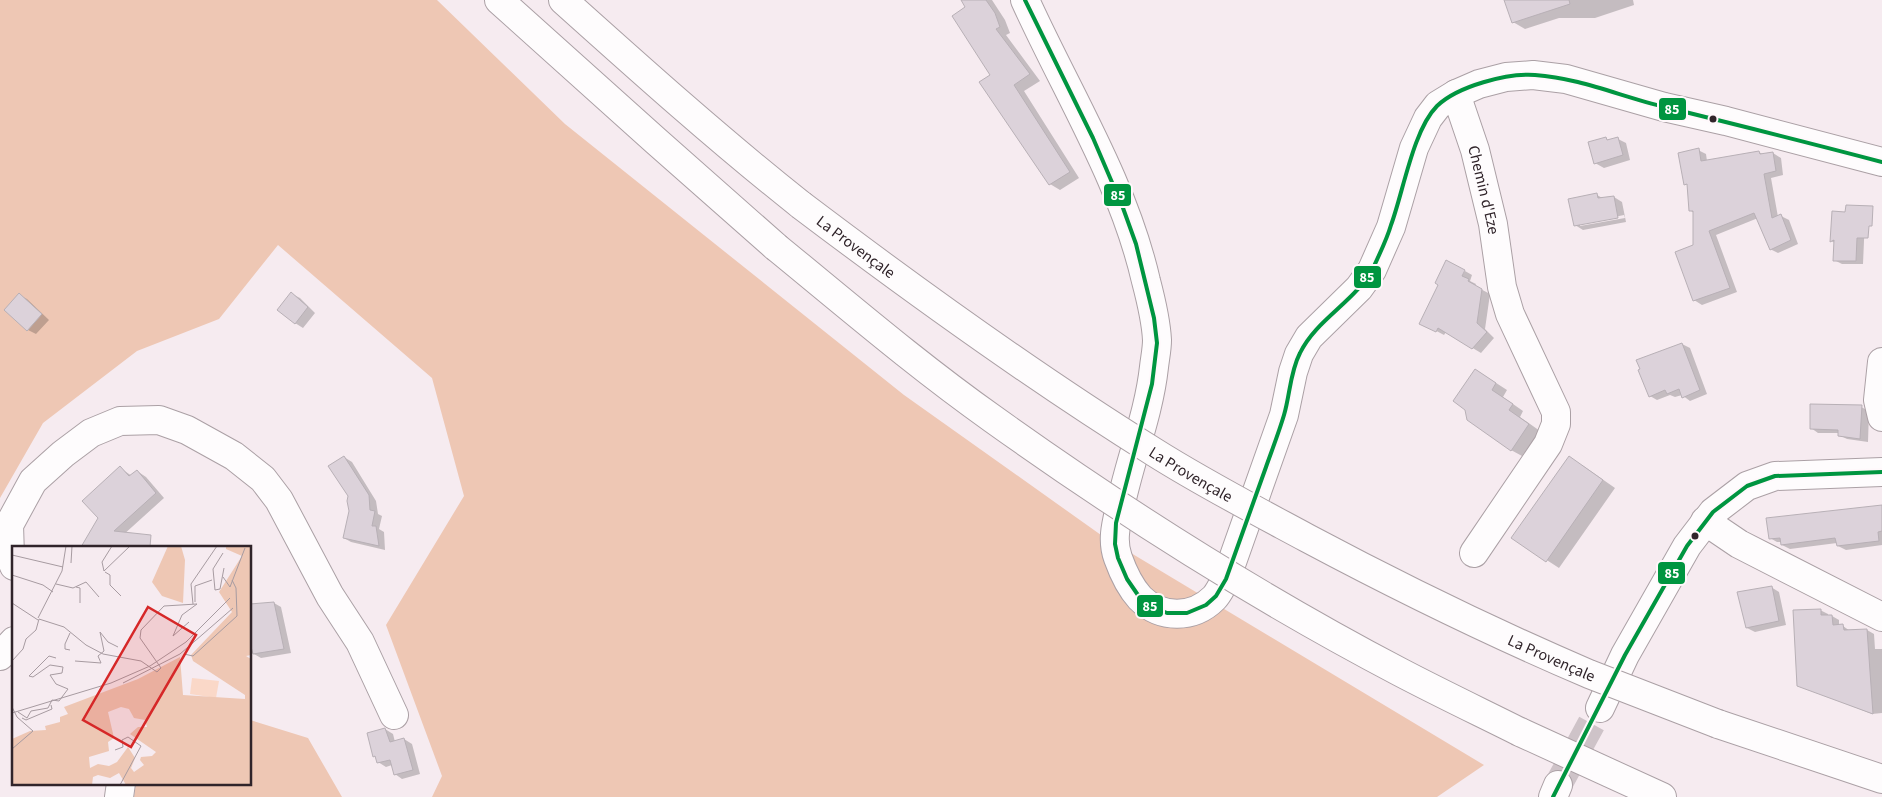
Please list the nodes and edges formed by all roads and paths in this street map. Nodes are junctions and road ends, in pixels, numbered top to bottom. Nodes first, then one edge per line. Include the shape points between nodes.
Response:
1 (499, 0) edge
2 (563, 0) edge
3 (1024, 0) edge
4 (1456, 94) junction
5 (1882, 162) edge
6 (1882, 362) edge
7 (1882, 417) edge
8 (1882, 472) edge
9 (1705, 521) junction
10 (1474, 553) dead end
11 (12, 561) edge
12 (1882, 617) edge
13 (12, 643) edge
14 (0, 656) edge
15 (1600, 708) tunnel mouth
16 (394, 715) dead end
17 (1882, 779) edge
18 (121, 784) edge
19 (118, 797) edge
20 (1662, 797) edge

1 - 20 main road, bridge via 776,247 976,407 1091,488 1284,607 1399,671 1520,732
2 - 17 main road, La Provençale, bridge via 741,157 801,205 971,332 1156,453 1257,512 1482,626 1590,674 1718,724
3 - 4 main road via 1094,140 1142,260 1157,342 1148,401 1114,538 1123,571 1140,598 1154,608 1172,614 1189,613 1204,606 1216,596 1226,578 1284,415 1299,354 1309,337 1359,288 1372,270 1391,227 1428,118 1438,105
4 - 5 main road via 1506,77 1532,75 1566,79
4 - 10 main road, Chemin d'Eze via 1475,150 1510,314 1556,412 1556,424 1548,444
6 - 7 main road via 1878,400
8 - 9 main road via 1775,476 1747,486
9 - 12 main road via 1739,544
9 - 15 main road via 1687,546 1630,646
11 - 16 main road via 9,525 33,480 91,432 120,421 159,420 187,430 234,456 263,479 279,500 330,596 360,642
13 - 14 main road
18 - 19 main road

